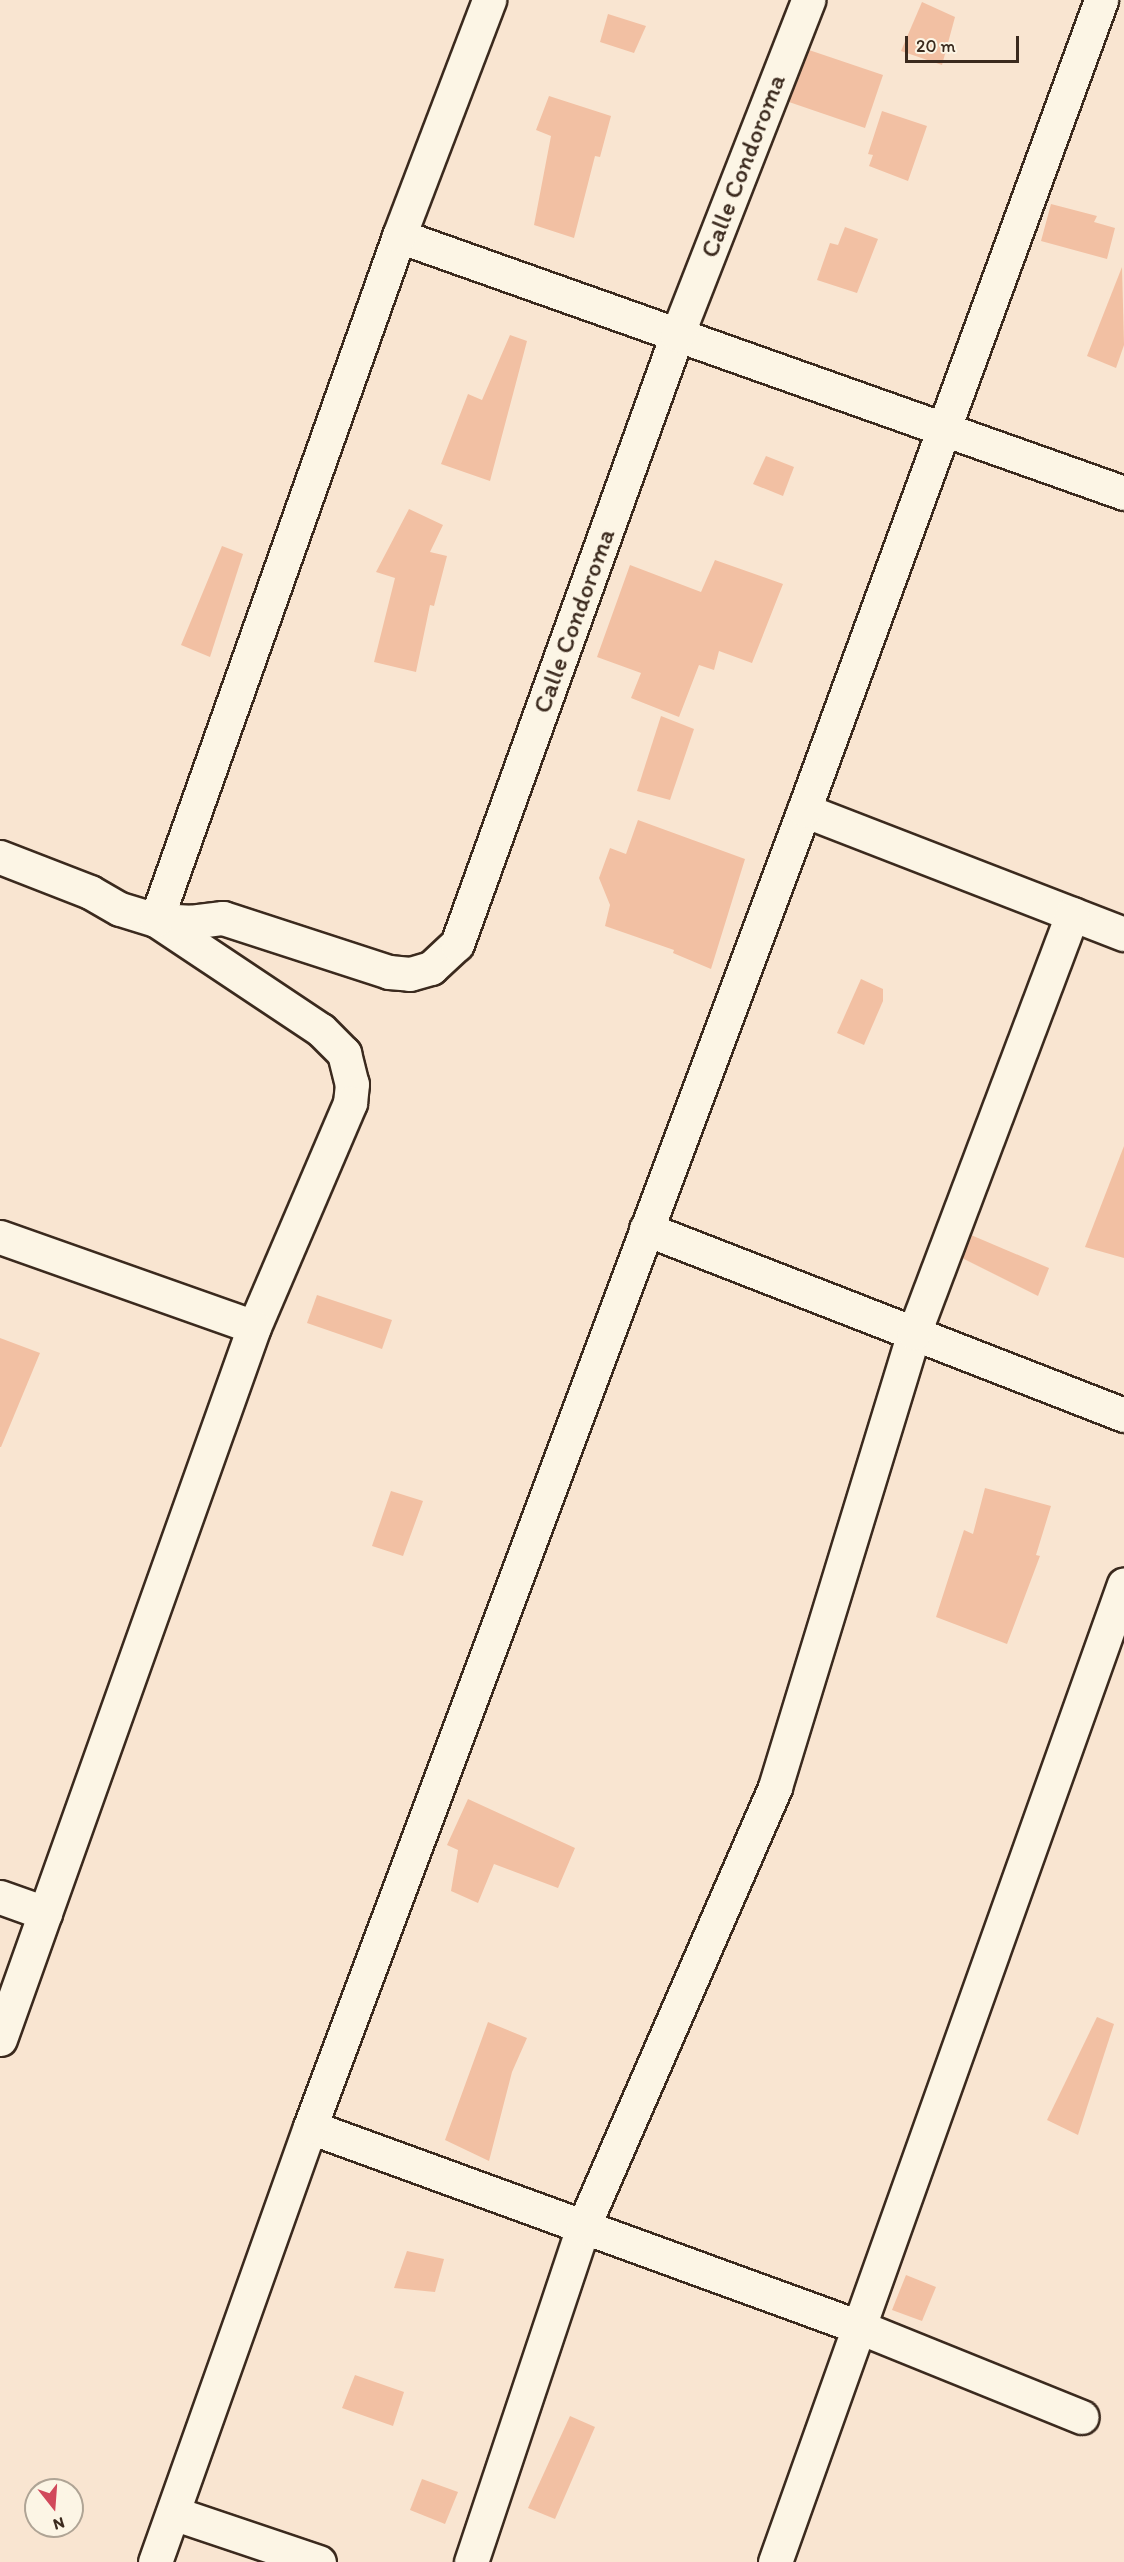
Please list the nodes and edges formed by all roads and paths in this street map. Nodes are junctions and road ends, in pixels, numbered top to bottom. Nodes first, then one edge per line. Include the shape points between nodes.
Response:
1 (489, 0) edge
2 (808, 0) edge
3 (1101, 0) edge
4 (399, 236) junction
5 (677, 335) junction
6 (944, 429) junction
7 (1124, 493) edge
8 (804, 810) junction
9 (0, 857) edge
10 (1072, 914) junction
11 (156, 920) junction
12 (1124, 934) edge
13 (646, 1229) junction
14 (0, 1237) edge
15 (254, 1327) junction
16 (914, 1333) junction
17 (1124, 1415) edge
18 (1124, 1584) edge
19 (0, 1897) edge
20 (45, 1913) junction
21 (0, 2039) edge
22 (310, 2127) junction
23 (583, 2227) junction
24 (860, 2327) junction
25 (1082, 2417) dead end
26 (173, 2513) junction
27 (155, 2562) edge
28 (319, 2562) edge
29 (471, 2562) edge
30 (775, 2562) edge

1 - 4 street
2 - 5 street, Calle Condoroma
3 - 6 street
4 - 5 street
4 - 11 street
5 - 6 street
5 - 11 street, Calle Condoroma via 457,944 447,956 431,968 410,974 389,972 223,918 190,922
6 - 7 street
6 - 8 street
8 - 10 street
8 - 13 street
9 - 11 street via 90,892 120,909
10 - 12 street
10 - 16 street
11 - 15 street via 321,1030 344,1053 349,1066 350,1103
13 - 16 street
13 - 22 street
14 - 15 street
15 - 20 street
16 - 17 street
16 - 23 street via 775,1787
18 - 24 street
19 - 20 street
20 - 21 street
22 - 23 street
22 - 26 street
23 - 24 street
23 - 29 street
24 - 25 street
24 - 30 street
26 - 27 street
26 - 28 street

